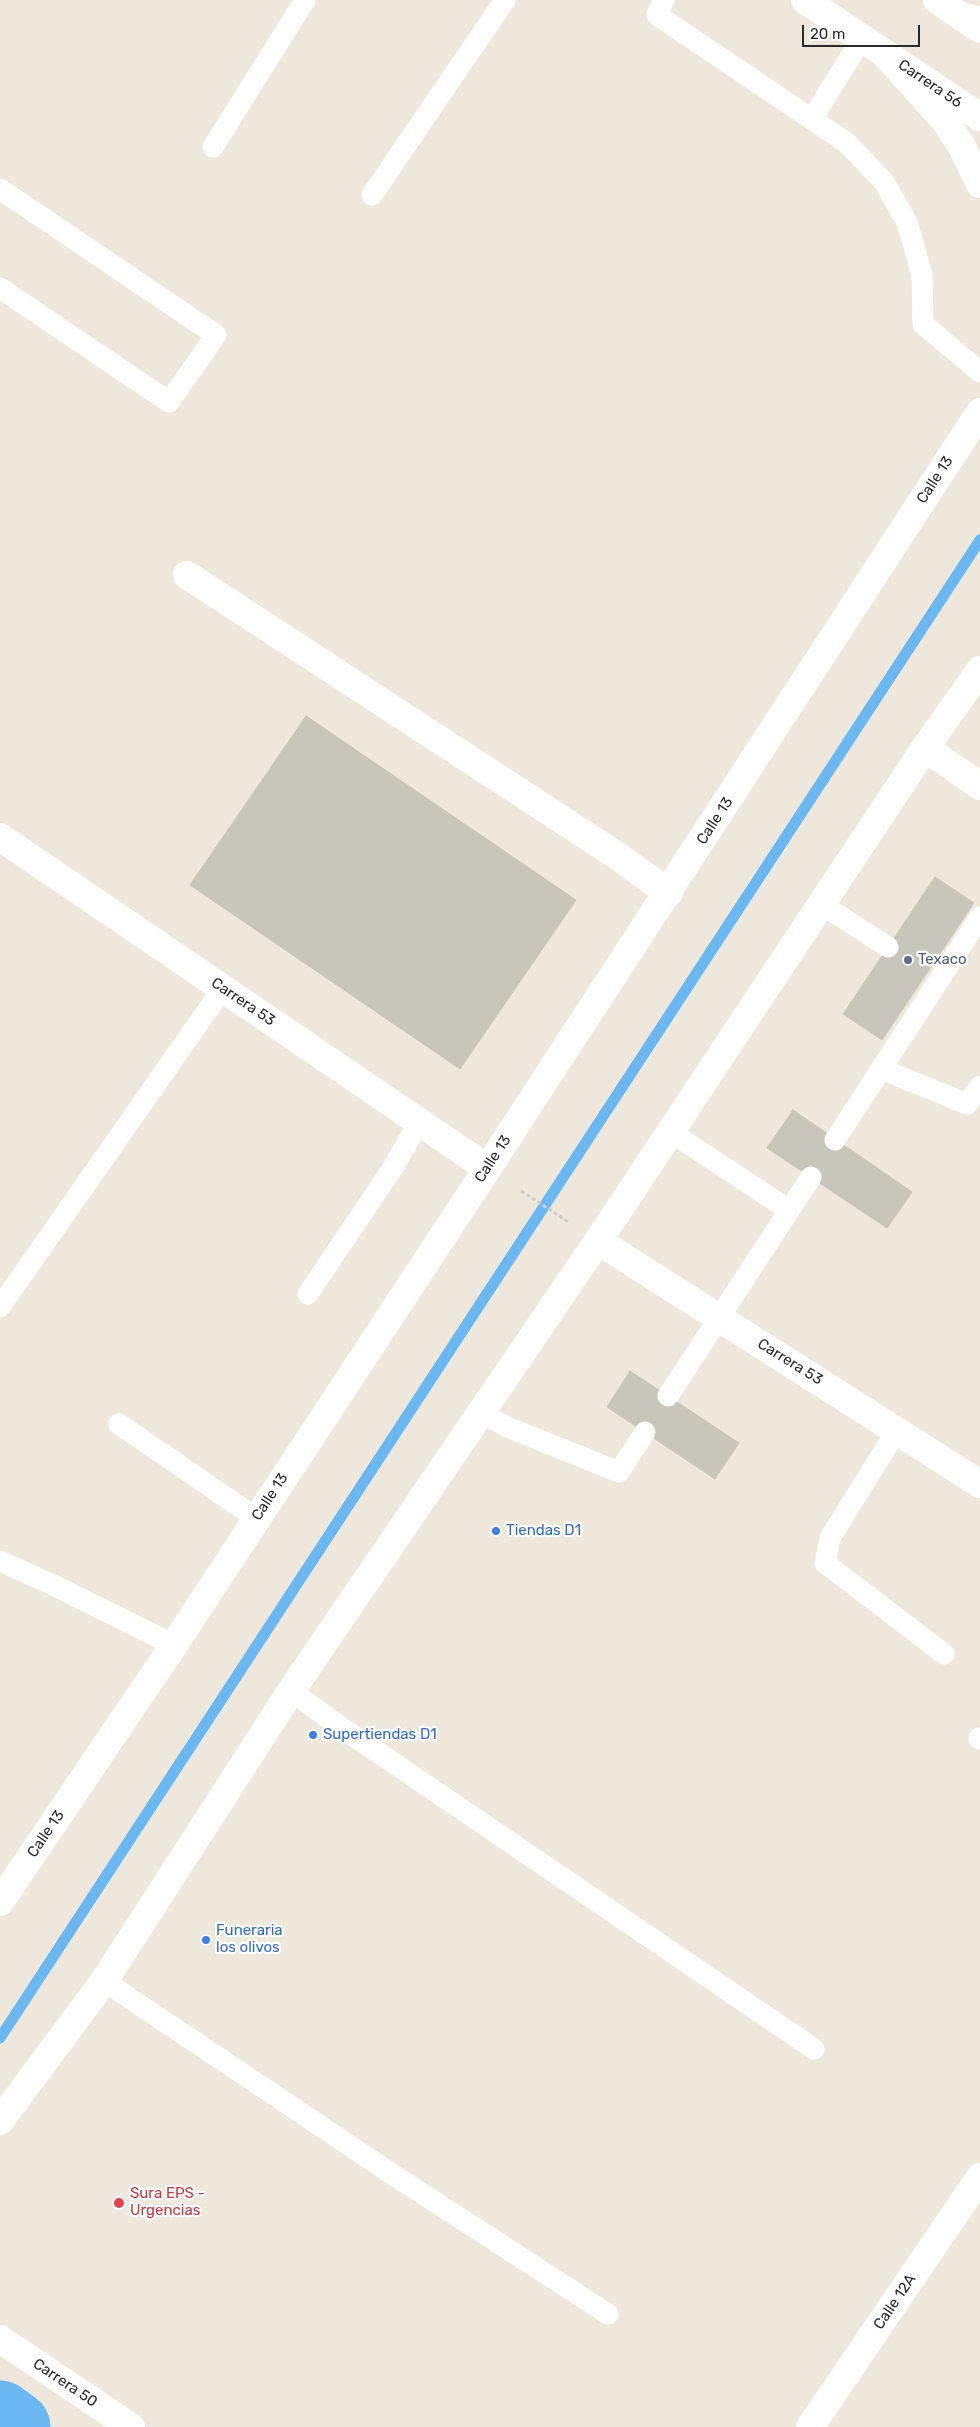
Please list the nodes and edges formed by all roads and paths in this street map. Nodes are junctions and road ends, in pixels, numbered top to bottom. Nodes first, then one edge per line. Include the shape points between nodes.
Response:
1 (305, 0) edge
2 (505, 0) edge
3 (664, 0) edge
4 (805, 0) edge
5 (937, 0) edge
6 (974, 22) edge
7 (862, 38) junction
8 (884, 53) junction
9 (980, 117) edge
10 (812, 119) junction
11 (213, 146) dead end
12 (980, 184) edge
13 (0, 189) edge
14 (372, 195) dead end
15 (0, 288) edge
16 (980, 372) edge
17 (980, 397) edge
18 (980, 412) edge
19 (956, 447) junction
20 (187, 575) dead end
21 (980, 670) edge
22 (925, 748) junction
23 (980, 786) edge
24 (0, 837) edge
25 (669, 892) junction
26 (821, 904) junction
27 (980, 917) edge
28 (888, 947) dead end
29 (223, 988) junction
30 (881, 1069) junction
31 (980, 1086) edge
32 (419, 1122) junction
33 (669, 1131) junction
34 (835, 1140) dead end
35 (487, 1168) junction
36 (811, 1177) dead end
37 (520, 1191) dead end
38 (789, 1210) junction
39 (587, 1234) junction
40 (308, 1294) dead end
41 (0, 1307) edge
42 (720, 1317) junction
43 (668, 1396) dead end
44 (481, 1412) junction
45 (119, 1424) dead end
46 (897, 1430) junction
47 (645, 1432) dead end
48 (980, 1484) edge
49 (256, 1518) junction
50 (0, 1562) edge
51 (174, 1645) junction
52 (944, 1654) dead end
53 (292, 1690) junction
54 (0, 1902) edge
55 (104, 1981) junction
56 (814, 2049) dead end
57 (0, 2121) edge
58 (980, 2177) edge
59 (608, 2314) dead end
60 (2, 2339) edge
61 (131, 2427) edge
62 (810, 2427) edge

1 - 11 lane
2 - 14 lane
3 - 10 lane via 657,15
4 - 7 main road, Carrera 56
5 - 6 main road
7 - 8 main road, Carrera 56
7 - 10 lane
8 - 9 main road, Carrera 56
8 - 12 main road via 946,122
10 - 16 lane via 847,142 884,182 907,222 922,275 923,324
13 - 15 lane via 216,335 169,402
17 - 19 main road
18 - 19 main road, Calle 13
19 - 25 main road, Calle 13
20 - 25 main road
21 - 22 main road
22 - 23 main road
22 - 26 main road
24 - 29 main road, Carrera 53
25 - 35 main road, Calle 13
26 - 28 lane
26 - 33 main road
27 - 30 lane via 933,976
29 - 32 main road, Carrera 53
29 - 41 lane
30 - 31 lane via 967,1104
30 - 34 lane
32 - 35 main road, Carrera 53
32 - 40 lane via 392,1169
33 - 38 lane
33 - 39 main road
35 - 49 main road, Calle 13
36 - 38 lane
37 - 39 path
38 - 42 lane
39 - 42 main road, Carrera 53
39 - 44 main road
42 - 43 lane
42 - 46 main road, Carrera 53
44 - 47 lane via 508,1427 619,1472
44 - 53 main road
45 - 49 lane
46 - 48 main road, Carrera 53
46 - 52 lane via 830,1538 825,1563
49 - 51 main road, Calle 13
50 - 51 lane
51 - 54 main road, Calle 13
53 - 55 main road
53 - 56 lane via 362,1742
55 - 57 main road
55 - 59 lane
58 - 62 main road, Calle 12A
60 - 61 main road, Carrera 50

